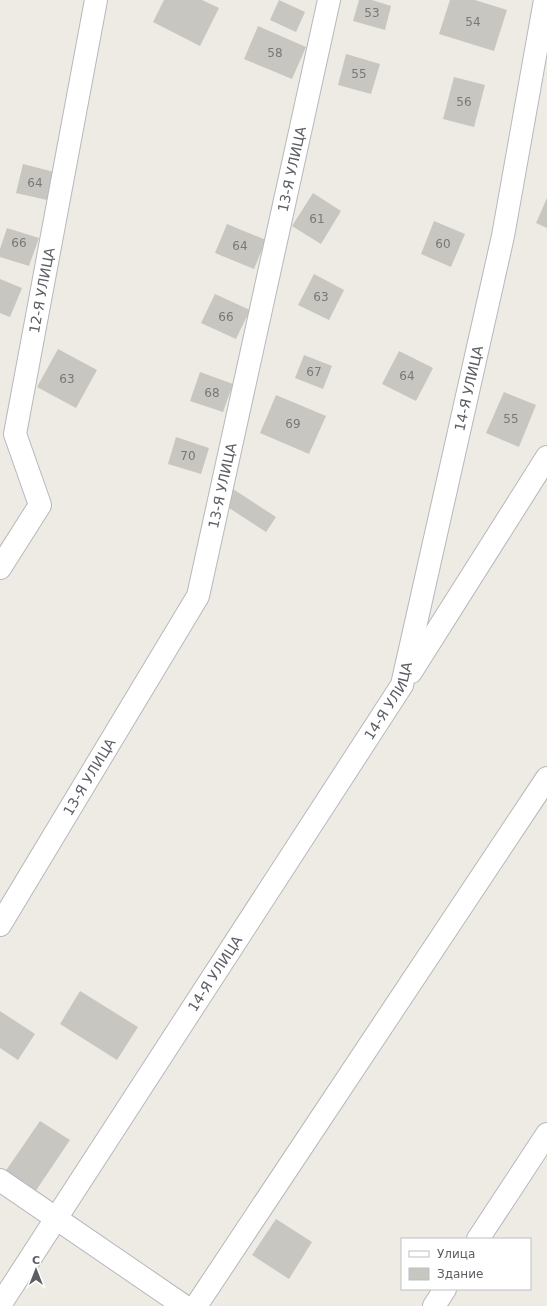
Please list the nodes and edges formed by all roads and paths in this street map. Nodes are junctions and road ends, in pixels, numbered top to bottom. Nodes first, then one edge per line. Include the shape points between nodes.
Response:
1 (96, 0) edge
2 (329, 0) edge
3 (544, 0) edge
4 (547, 457) edge
5 (0, 568) edge
6 (402, 685) junction
7 (547, 778) edge
8 (0, 925) edge
9 (547, 1134) edge
10 (0, 1180) edge
11 (56, 1218) junction
12 (479, 1238) edge
13 (444, 1290) edge
14 (0, 1305) edge
15 (184, 1306) edge
16 (196, 1306) edge
17 (434, 1306) edge

1 - 5 street, 12-Я УЛИЦА via 15,434 40,505
2 - 8 street, 13-Я УЛИЦА via 198,596
3 - 6 street, 14-Я УЛИЦА via 503,236
4 - 6 street
6 - 11 street, 14-Я УЛИЦА
7 - 16 street
9 - 12 street
10 - 11 street
11 - 14 street, 14-Я УЛИЦА
11 - 15 street
13 - 17 street

